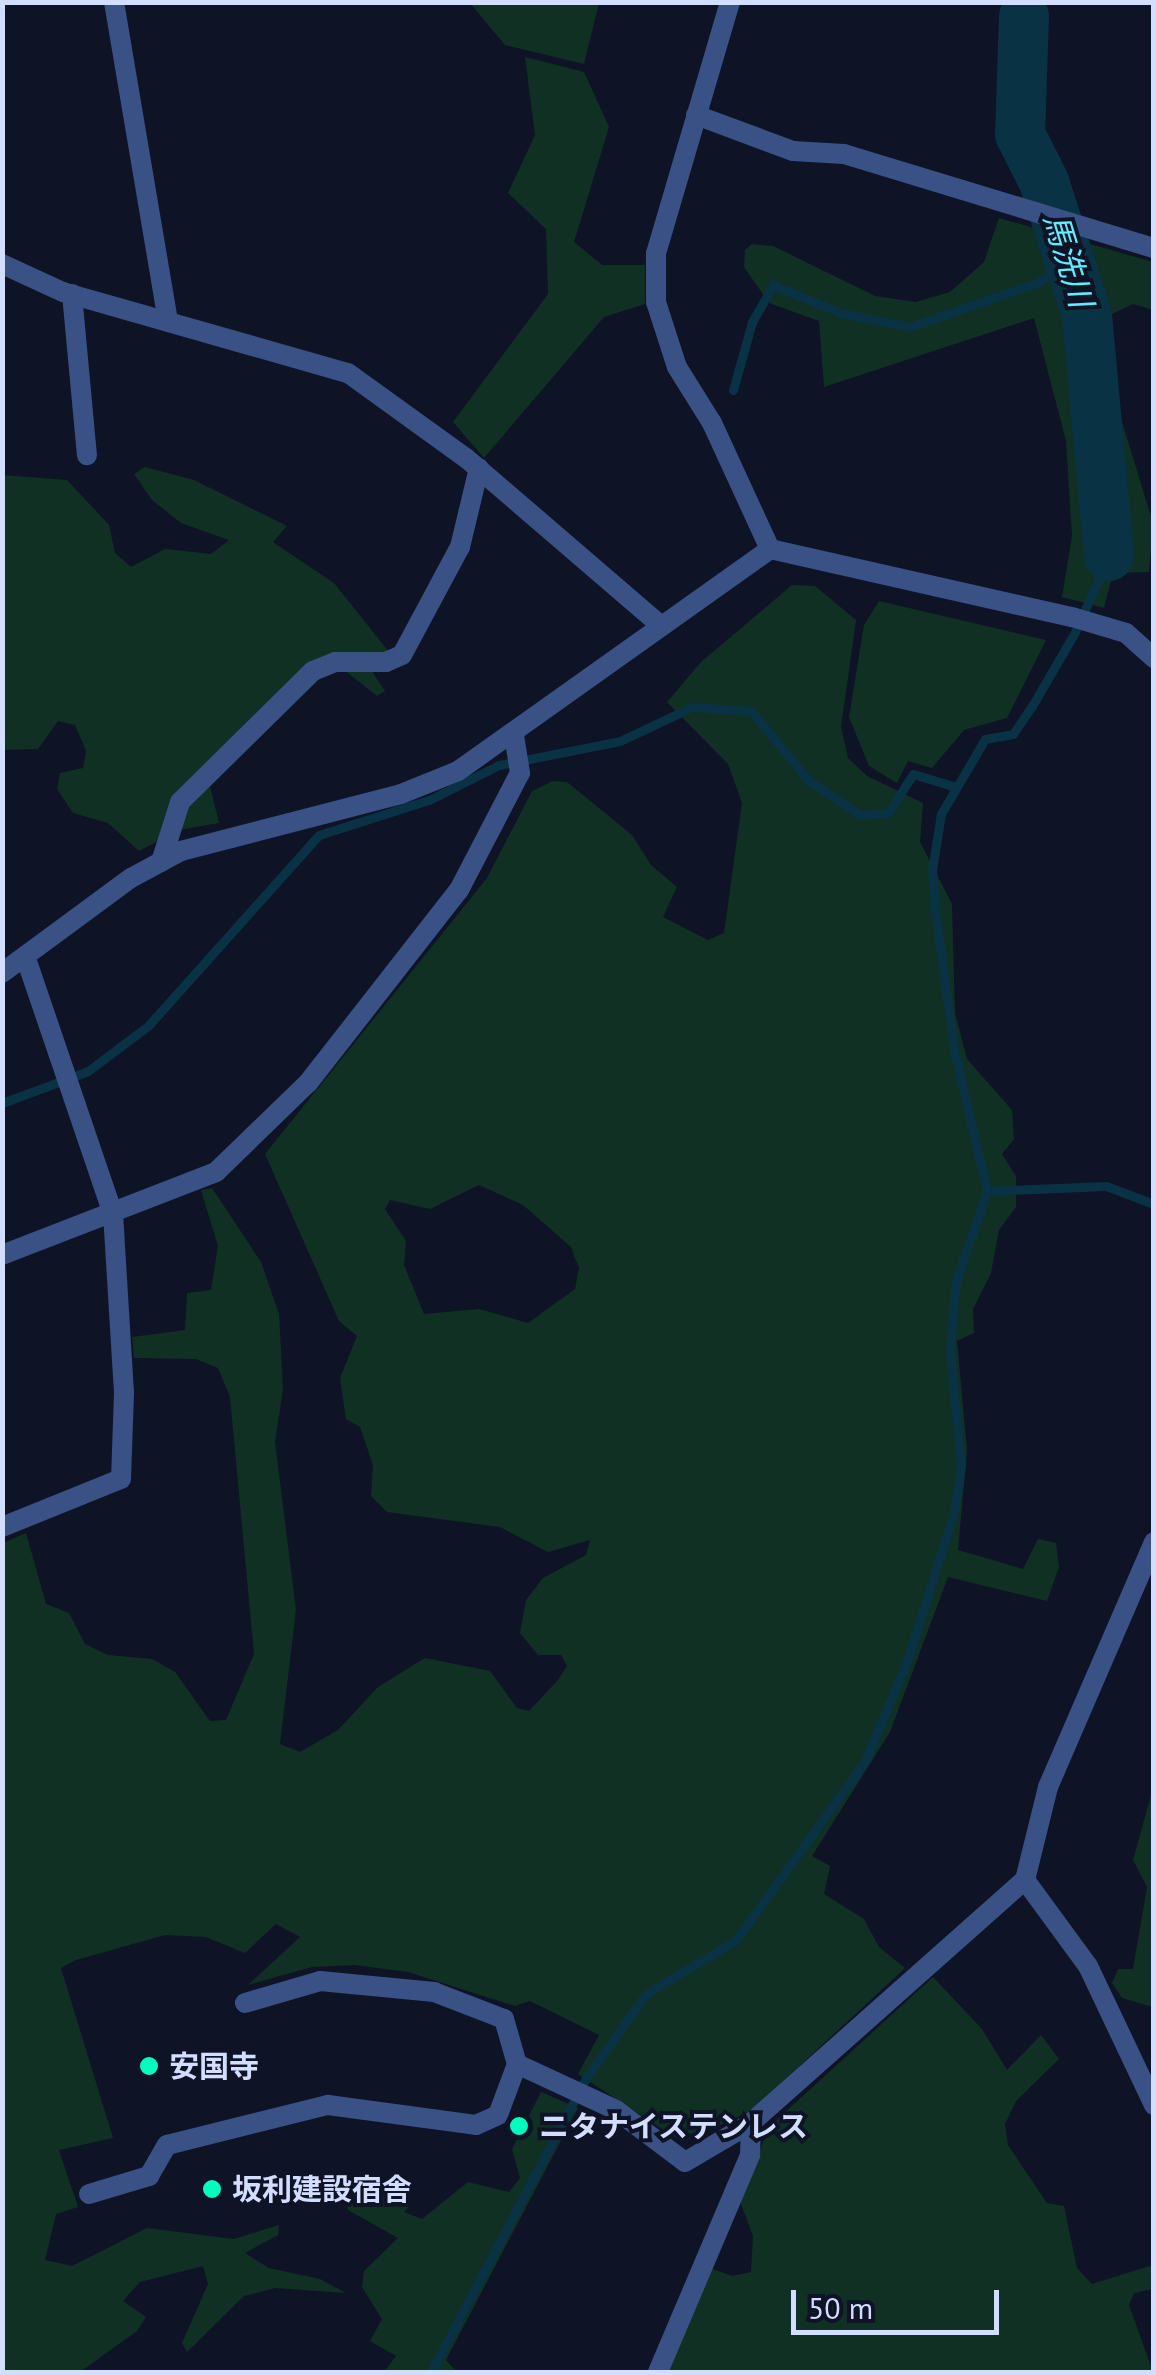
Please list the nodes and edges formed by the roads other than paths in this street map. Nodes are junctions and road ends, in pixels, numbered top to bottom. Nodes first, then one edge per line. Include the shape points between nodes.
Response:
1 (114, 2) edge
2 (730, 2) edge
3 (696, 115) junction
4 (1154, 248) edge
5 (2, 264) edge
6 (72, 294) junction
7 (167, 317) junction
8 (87, 455) dead end
9 (479, 468) junction
10 (770, 548) junction
11 (659, 624) junction
12 (1154, 658) edge
13 (514, 740) junction
14 (161, 862) junction
15 (26, 958) junction
16 (2, 973) edge
17 (114, 1214) junction
18 (2, 1255) edge
19 (2, 1527) edge
20 (1154, 1542) edge
21 (1026, 1880) junction
22 (245, 2004) dead end
23 (517, 2064) junction
24 (1154, 2105) edge
25 (751, 2123) junction
26 (89, 2194) dead end
27 (658, 2372) edge

1 - 7 street
2 - 3 street
3 - 4 street via 794,150 844,154
3 - 10 street via 656,253 656,302 677,366 712,423
5 - 6 street
6 - 7 street
6 - 8 street
7 - 9 street via 348,373
9 - 11 street
9 - 14 street via 460,547 402,655 313,671 180,802
10 - 11 street
10 - 12 street via 1072,616 1143,642
11 - 13 street
13 - 14 street via 401,794
13 - 17 street via 520,773 459,890 308,1083 216,1172
14 - 15 street
15 - 16 street
15 - 17 street
17 - 18 street
17 - 19 street via 124,1394 121,1479
20 - 21 street via 1048,1788
21 - 24 street via 1088,1966
21 - 25 street
22 - 23 street via 320,1981 434,1992 504,2019
23 - 25 street via 595,2100 685,2162
23 - 26 street via 498,2114 476,2124 328,2105 166,2145 148,2176
25 - 27 street via 750,2155

